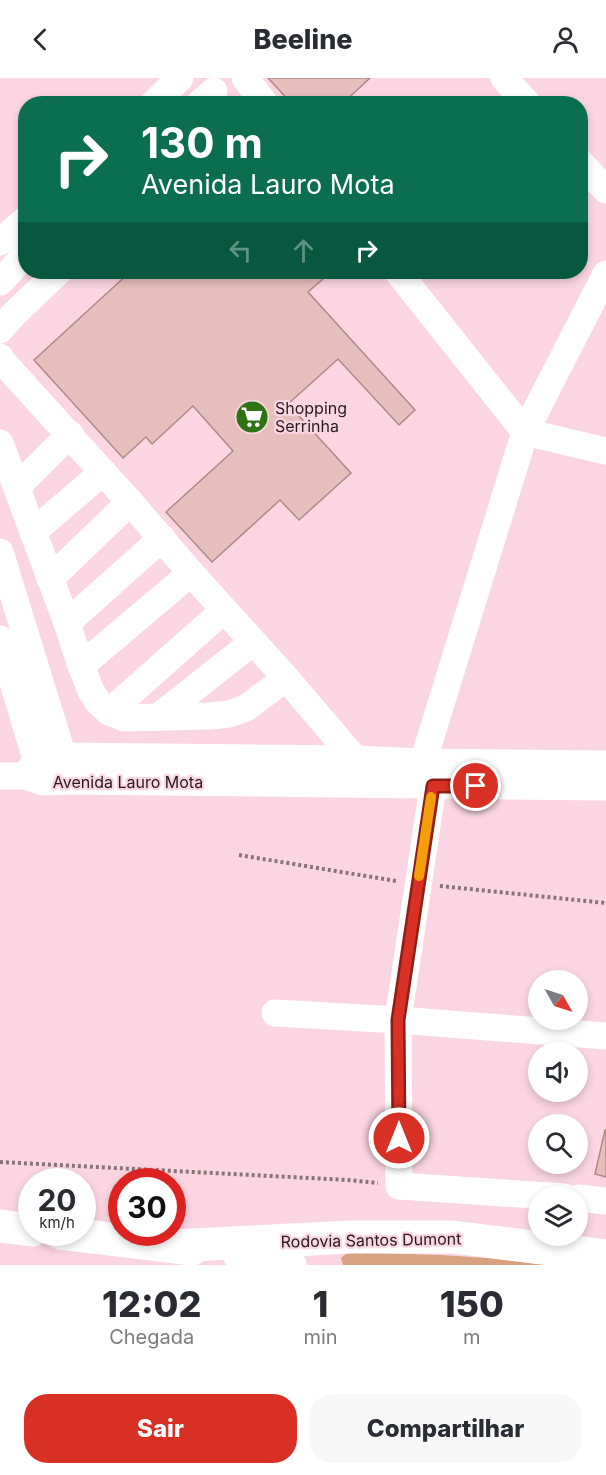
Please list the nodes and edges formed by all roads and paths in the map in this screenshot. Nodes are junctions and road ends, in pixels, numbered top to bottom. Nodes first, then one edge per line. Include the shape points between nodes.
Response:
1 (180, 78) edge
2 (245, 78) edge
3 (504, 78) edge
4 (161, 96) edge
5 (259, 96) edge
6 (521, 96) edge
7 (588, 171) edge
8 (606, 190) edge
9 (18, 226) edge
10 (0, 242) edge
11 (18, 263) edge
12 (606, 274) edge
13 (51, 279) edge
14 (404, 279) edge
15 (0, 282) edge
16 (0, 330) edge
17 (0, 357) edge
18 (525, 432) junction
19 (70, 434) junction
20 (0, 443) edge
21 (606, 451) edge
22 (103, 472) junction
23 (17, 487) junction
24 (130, 502) junction
25 (33, 532) junction
26 (162, 538) junction
27 (0, 552) edge
28 (190, 573) junction
29 (50, 579) junction
30 (223, 610) junction
31 (67, 623) junction
32 (0, 639) edge
33 (253, 642) junction
34 (81, 666) junction
35 (286, 678) junction
36 (109, 712) junction
37 (158, 717) junction
38 (606, 764) edge
39 (362, 767) junction
40 (39, 771) edge
41 (425, 778) junction
42 (606, 787) edge
43 (276, 1013) dead end
44 (398, 1020) junction
45 (606, 1036) edge
46 (0, 1162) edge
47 (399, 1186) junction
48 (528, 1195) edge
49 (588, 1199) edge
50 (606, 1200) edge
51 (0, 1226) edge
52 (18, 1228) edge
53 (352, 1237) junction
54 (186, 1245) edge
55 (171, 1246) edge
56 (606, 1256) edge
57 (290, 1265) edge
58 (330, 1265) edge

1 - 4 street
2 - 5 street
3 - 6 street
7 - 8 street
9 - 10 street
11 - 15 street
12 - 18 street
13 - 16 street
14 - 18 street
17 - 19 street
18 - 21 street
18 - 41 street
19 - 22 street
19 - 23 street
20 - 23 street
22 - 24 street
22 - 25 street
23 - 25 street
24 - 26 street
24 - 29 street
25 - 29 street
26 - 28 street
26 - 31 street
27 - 40 street
28 - 30 street
28 - 34 street
29 - 31 street
30 - 33 street
30 - 36 street
31 - 34 street
32 - 40 street
33 - 35 street
33 - 37 street
34 - 36 street via 91,691
35 - 37 street via 246,708 229,714
35 - 39 street
36 - 37 street via 124,718
38 - 41 street, Avenida Lauro Mota
39 - 40 street, Avenida Lauro Mota
39 - 41 street, Avenida Lauro Mota
41 - 42 street, Avenida Lauro Mota
41 - 44 street
43 - 44 street
44 - 45 street
44 - 47 street
46 - 47 path
47 - 48 street
49 - 50 street
51 - 52 highway
53 - 54 highway, Rodovia Santos Dumont
53 - 56 highway, Rodovia Santos Dumont via 453,1237
53 - 58 highway via 330,1251
55 - 57 highway, Rodovia Santos Dumont

